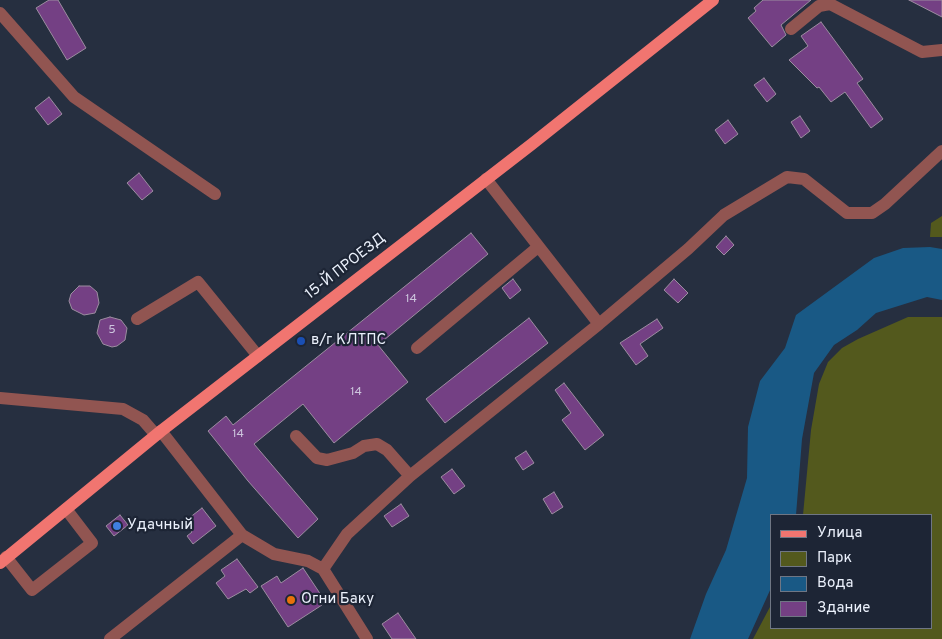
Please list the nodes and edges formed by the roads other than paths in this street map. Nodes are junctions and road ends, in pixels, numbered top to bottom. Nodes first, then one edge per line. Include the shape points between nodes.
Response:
1 (713, 0) edge
2 (0, 13) edge
3 (791, 29) dead end
4 (942, 50) edge
5 (942, 151) edge
6 (486, 179) junction
7 (215, 194) dead end
8 (538, 247) junction
9 (137, 319) dead end
10 (599, 324) junction
11 (417, 348) dead end
12 (258, 356) junction
13 (0, 398) edge
14 (158, 433) junction
15 (296, 436) dead end
16 (410, 476) junction
17 (66, 509) junction
18 (242, 535) junction
19 (3, 560) edge
20 (323, 569) junction
21 (110, 639) edge
22 (367, 639) edge

1 - 6 main road, 15-Й ПРОЕЗД
2 - 7 lane via 74,97
3 - 4 lane via 819,6 830,4 922,52
5 - 10 lane via 872,213 847,214 804,179 787,177 724,215
6 - 8 lane
6 - 12 main road, 15-Й ПРОЕЗД
8 - 10 lane
8 - 11 lane
9 - 12 lane via 198,282
10 - 16 lane
12 - 14 main road, 15-Й ПРОЕЗД
13 - 14 lane via 123,409
14 - 17 main road, 15-Й ПРОЕЗД
14 - 18 lane
15 - 16 lane via 317,458 326,460 377,444 387,450
16 - 20 lane via 347,534
17 - 19 main road, 15-Й ПРОЕЗД
17 - 19 lane via 92,544 32,590
18 - 20 lane via 274,554 308,561
18 - 21 lane
20 - 22 lane

